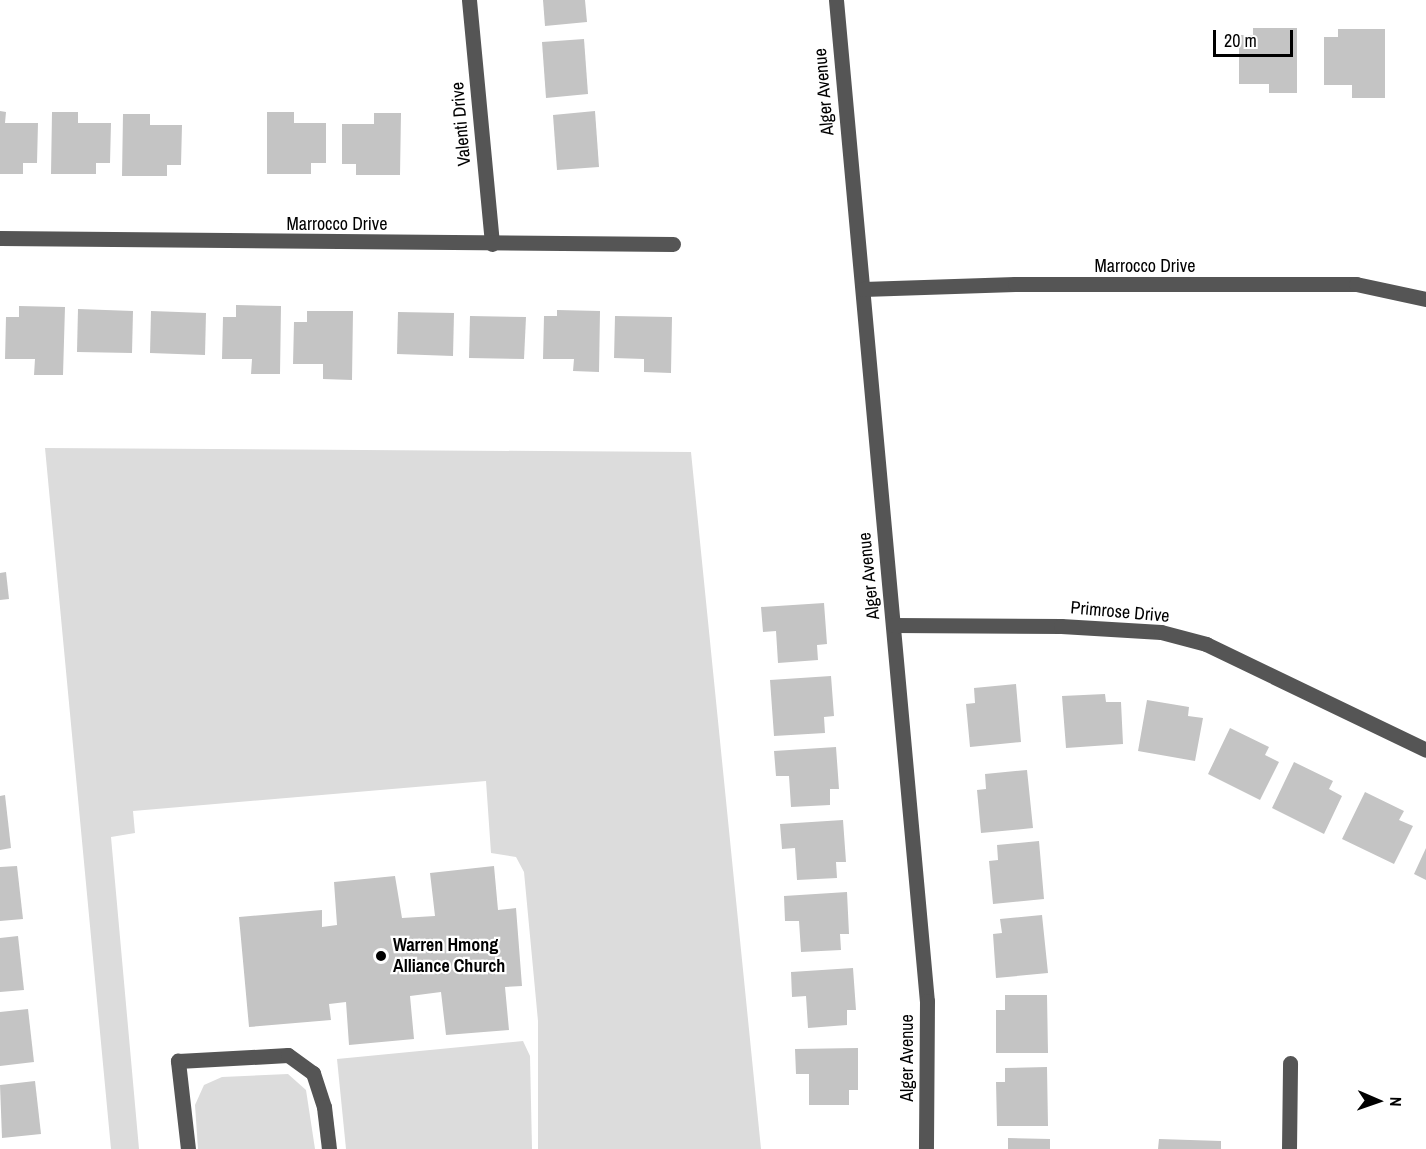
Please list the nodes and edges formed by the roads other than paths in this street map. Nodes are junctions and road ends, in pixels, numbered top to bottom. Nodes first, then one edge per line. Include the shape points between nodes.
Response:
1 (469, 0) edge
2 (836, 0) edge
3 (0, 238) edge
4 (492, 244) junction
5 (673, 244) dead end
6 (862, 289) junction
7 (1426, 299) edge
8 (894, 625) junction
9 (1426, 750) edge
10 (1290, 1063) dead end
11 (188, 1149) edge
12 (329, 1149) edge
13 (927, 1149) edge
14 (1290, 1149) edge

1 - 4 street, Valenti Drive
2 - 6 street, Alger Avenue
3 - 4 street, Marrocco Drive
4 - 5 street, Marrocco Drive
6 - 7 street, Marrocco Drive via 1356,284
6 - 8 street, Alger Avenue
8 - 9 street, Primrose Drive via 1061,626 1161,632 1206,644
8 - 13 street, Alger Avenue via 927,1002
10 - 14 street
11 - 12 street via 178,1061 288,1055 313,1073 324,1107

